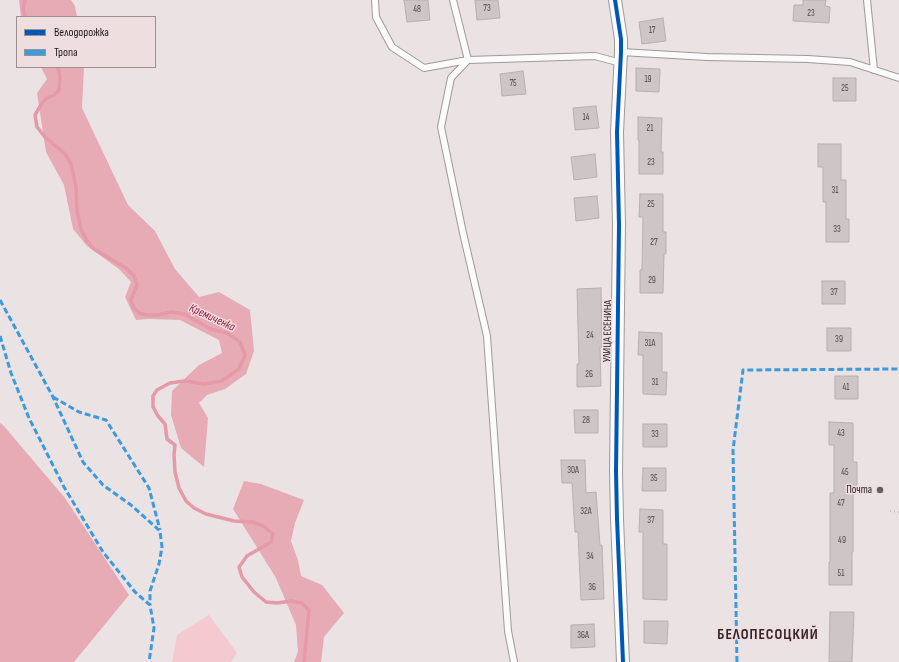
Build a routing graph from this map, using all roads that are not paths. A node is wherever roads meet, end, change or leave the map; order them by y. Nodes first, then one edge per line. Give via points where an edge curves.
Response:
1 (375, 0) edge
2 (453, 0) edge
3 (615, 0) edge
4 (867, 0) edge
5 (621, 58) junction
6 (468, 60) junction
7 (874, 70) junction
8 (899, 78) edge
9 (514, 662) edge
10 (623, 662) edge

1 - 6 lane via 376,16 392,47 424,68
2 - 6 lane
3 - 5 street, УЛИЦА ЕСЕНИНА
4 - 7 lane
5 - 6 lane via 595,56
5 - 7 lane via 808,58 850,62
5 - 10 street, УЛИЦА ЕСЕНИНА via 617,132 619,225 616,471
6 - 9 lane via 451,78 441,127 487,336 508,631
7 - 8 lane

